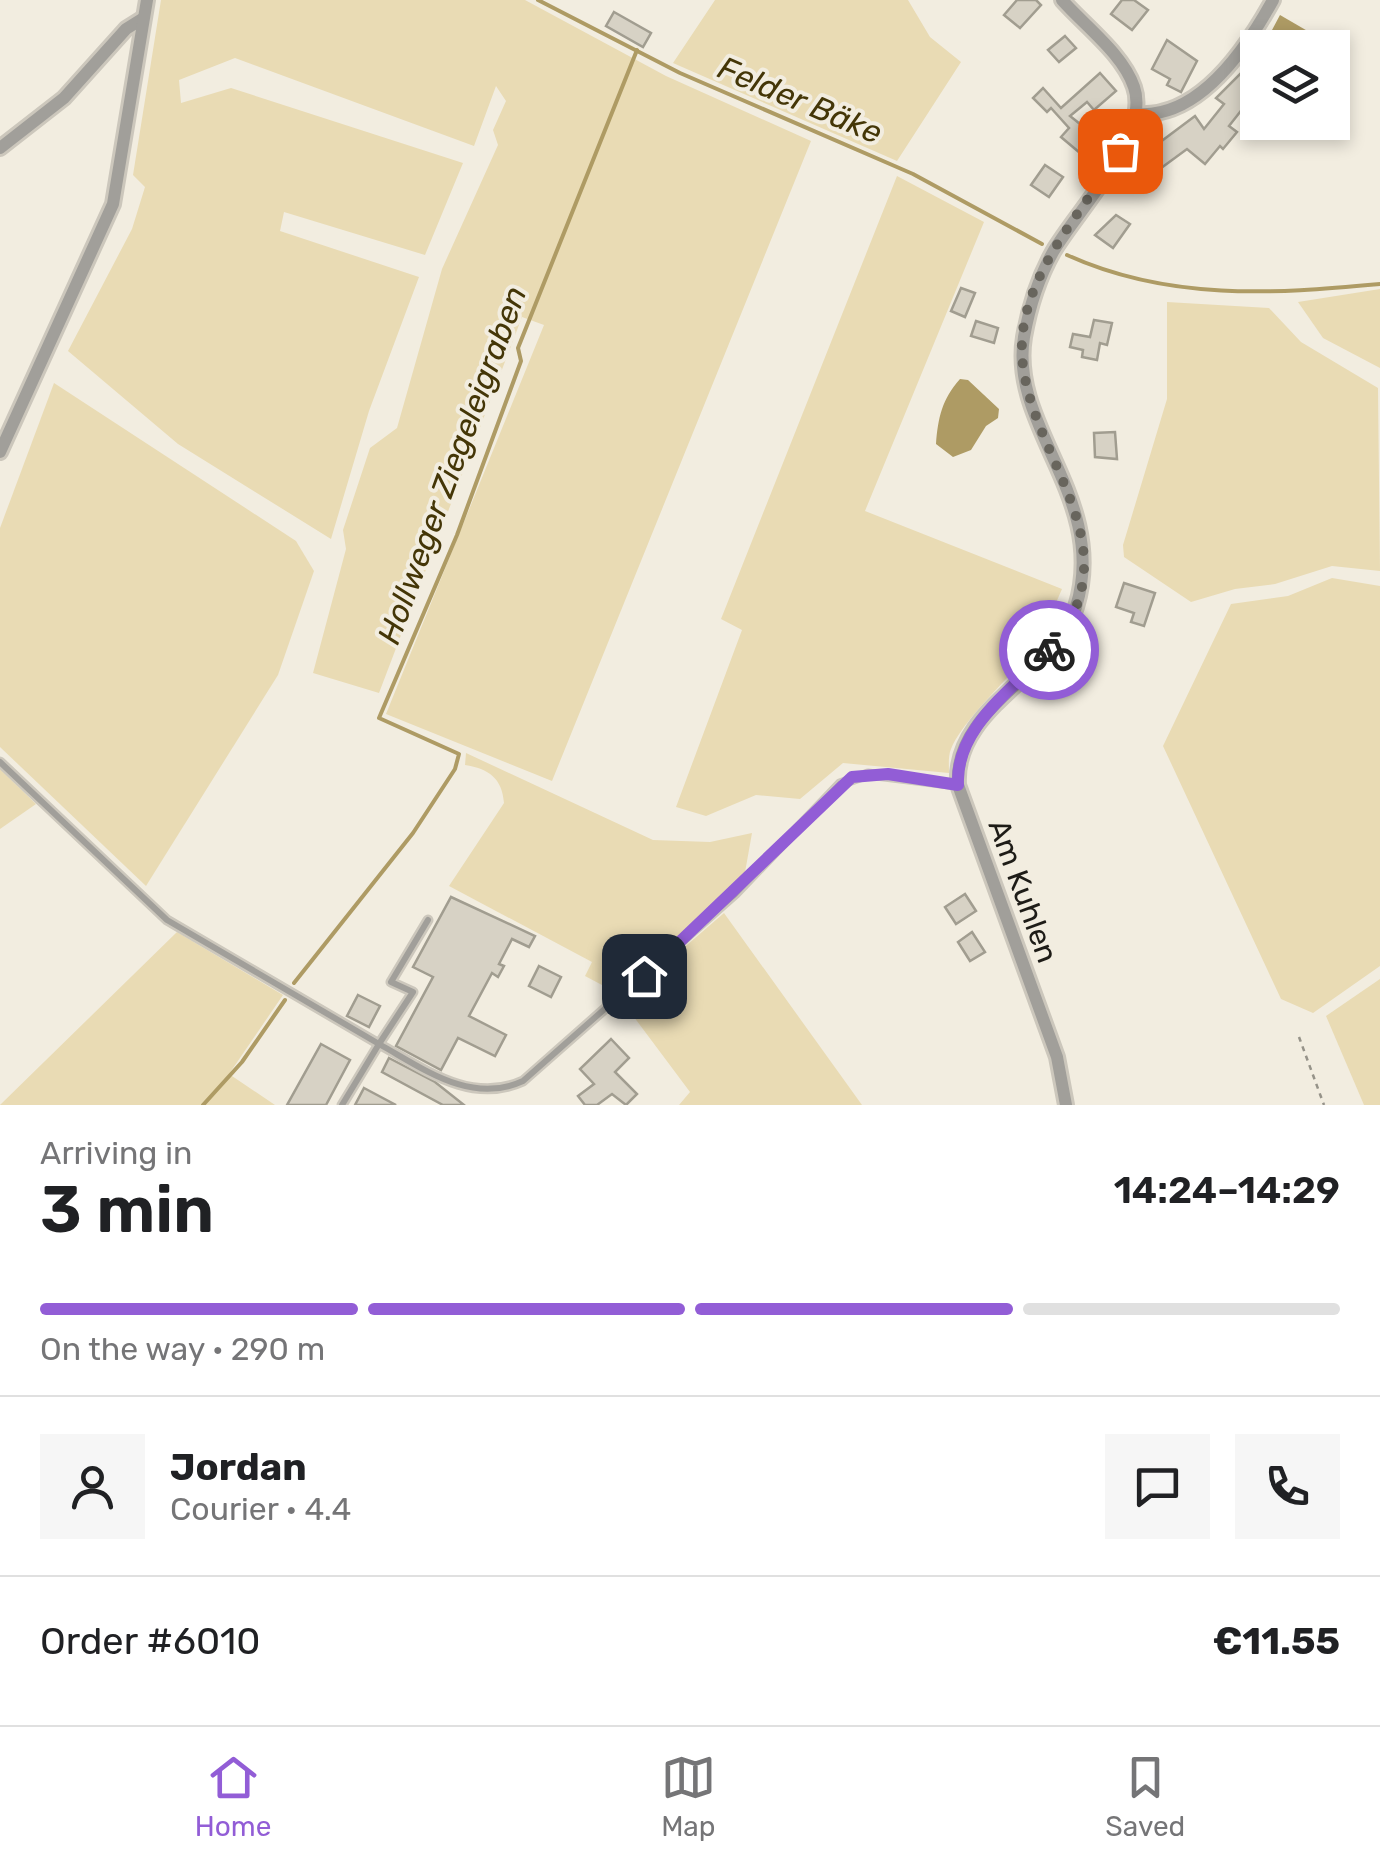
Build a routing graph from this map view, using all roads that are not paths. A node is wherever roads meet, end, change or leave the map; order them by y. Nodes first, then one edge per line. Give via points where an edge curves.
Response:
1 (147, 0) edge
2 (1062, 0) edge
3 (1273, 0) edge
4 (142, 19) junction
5 (1138, 114) junction
6 (0, 148) edge
7 (0, 452) edge
8 (0, 762) edge
9 (958, 785) junction
10 (428, 920) dead end
11 (379, 1044) junction
12 (342, 1105) edge
13 (1066, 1105) edge

1 - 4 street
2 - 5 street via 1122,66 1134,84
3 - 5 street via 1218,77 1186,104 1160,116
4 - 6 street via 64,98
4 - 7 street via 113,204
5 - 9 street via 1051,256 1024,338 1036,413 1080,524 1083,565 1075,611 971,733 957,767
8 - 11 lane via 168,920
9 - 11 lane via 868,774 840,784 734,894 509,1088 454,1086
9 - 13 street, Am Kuhlen via 1056,1057
10 - 11 lane via 391,982 412,992
11 - 12 lane

